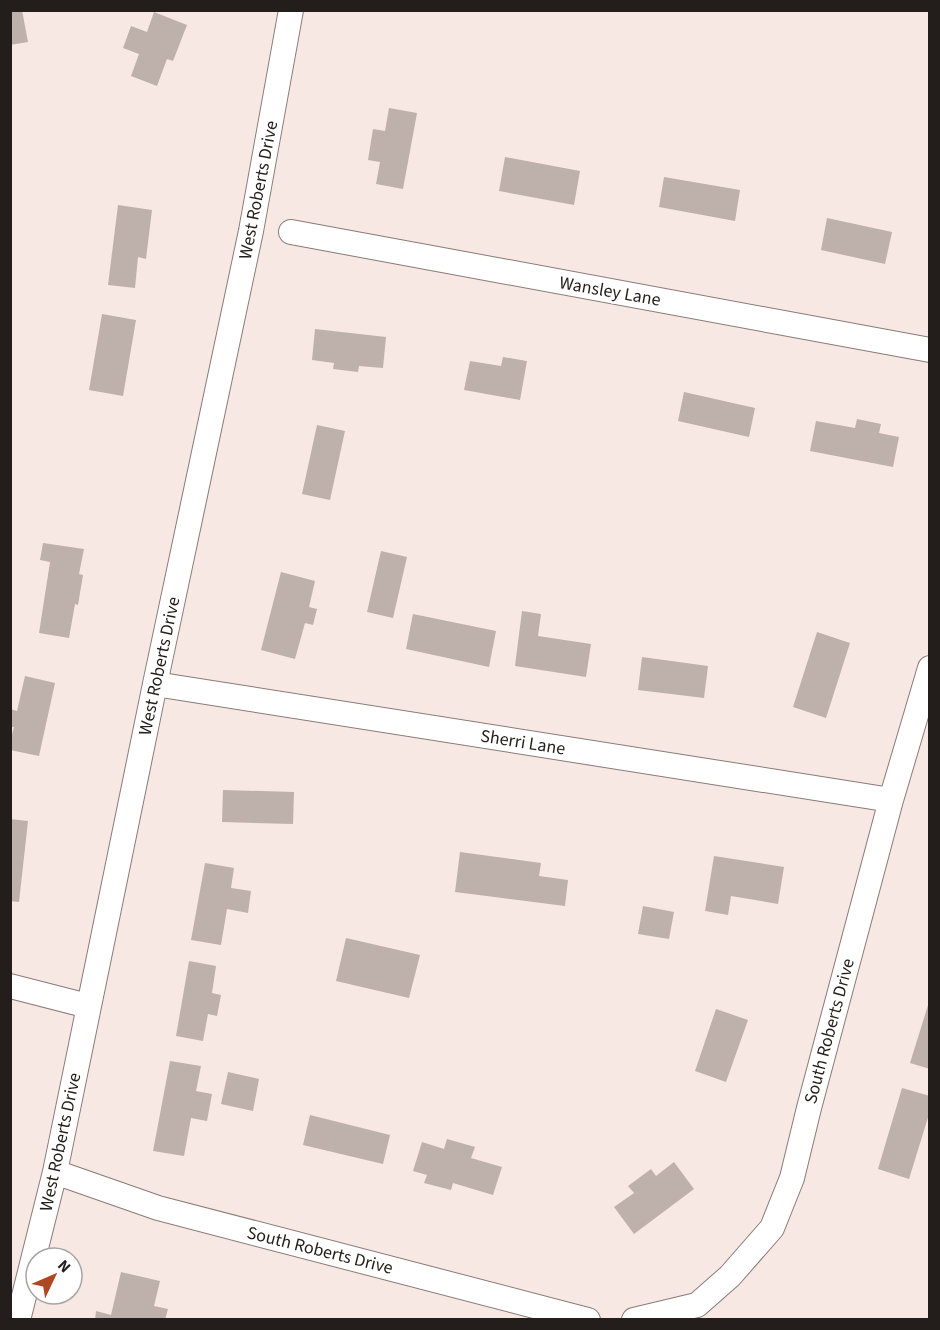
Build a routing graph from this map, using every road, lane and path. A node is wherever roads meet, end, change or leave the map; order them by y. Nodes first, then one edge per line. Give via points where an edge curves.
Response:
1 (291, 10) edge
2 (291, 232) dead end
3 (930, 350) edge
4 (930, 668) edge
5 (155, 684) junction
6 (891, 800) junction
7 (10, 986) edge
8 (88, 1006) junction
9 (55, 1172) junction
10 (18, 1320) edge
11 (588, 1320) edge
12 (634, 1320) edge

1 - 5 street, West Roberts Drive via 251,231
2 - 3 street, Wansley Lane
4 - 6 street, South Roberts Drive
5 - 6 street, Sherri Lane
5 - 8 street, West Roberts Drive
6 - 12 street, South Roberts Drive via 792,1178 772,1228 730,1276 697,1305
7 - 8 street
8 - 9 street, West Roberts Drive
9 - 10 street, West Roberts Drive
9 - 11 street, South Roberts Drive via 158,1208

